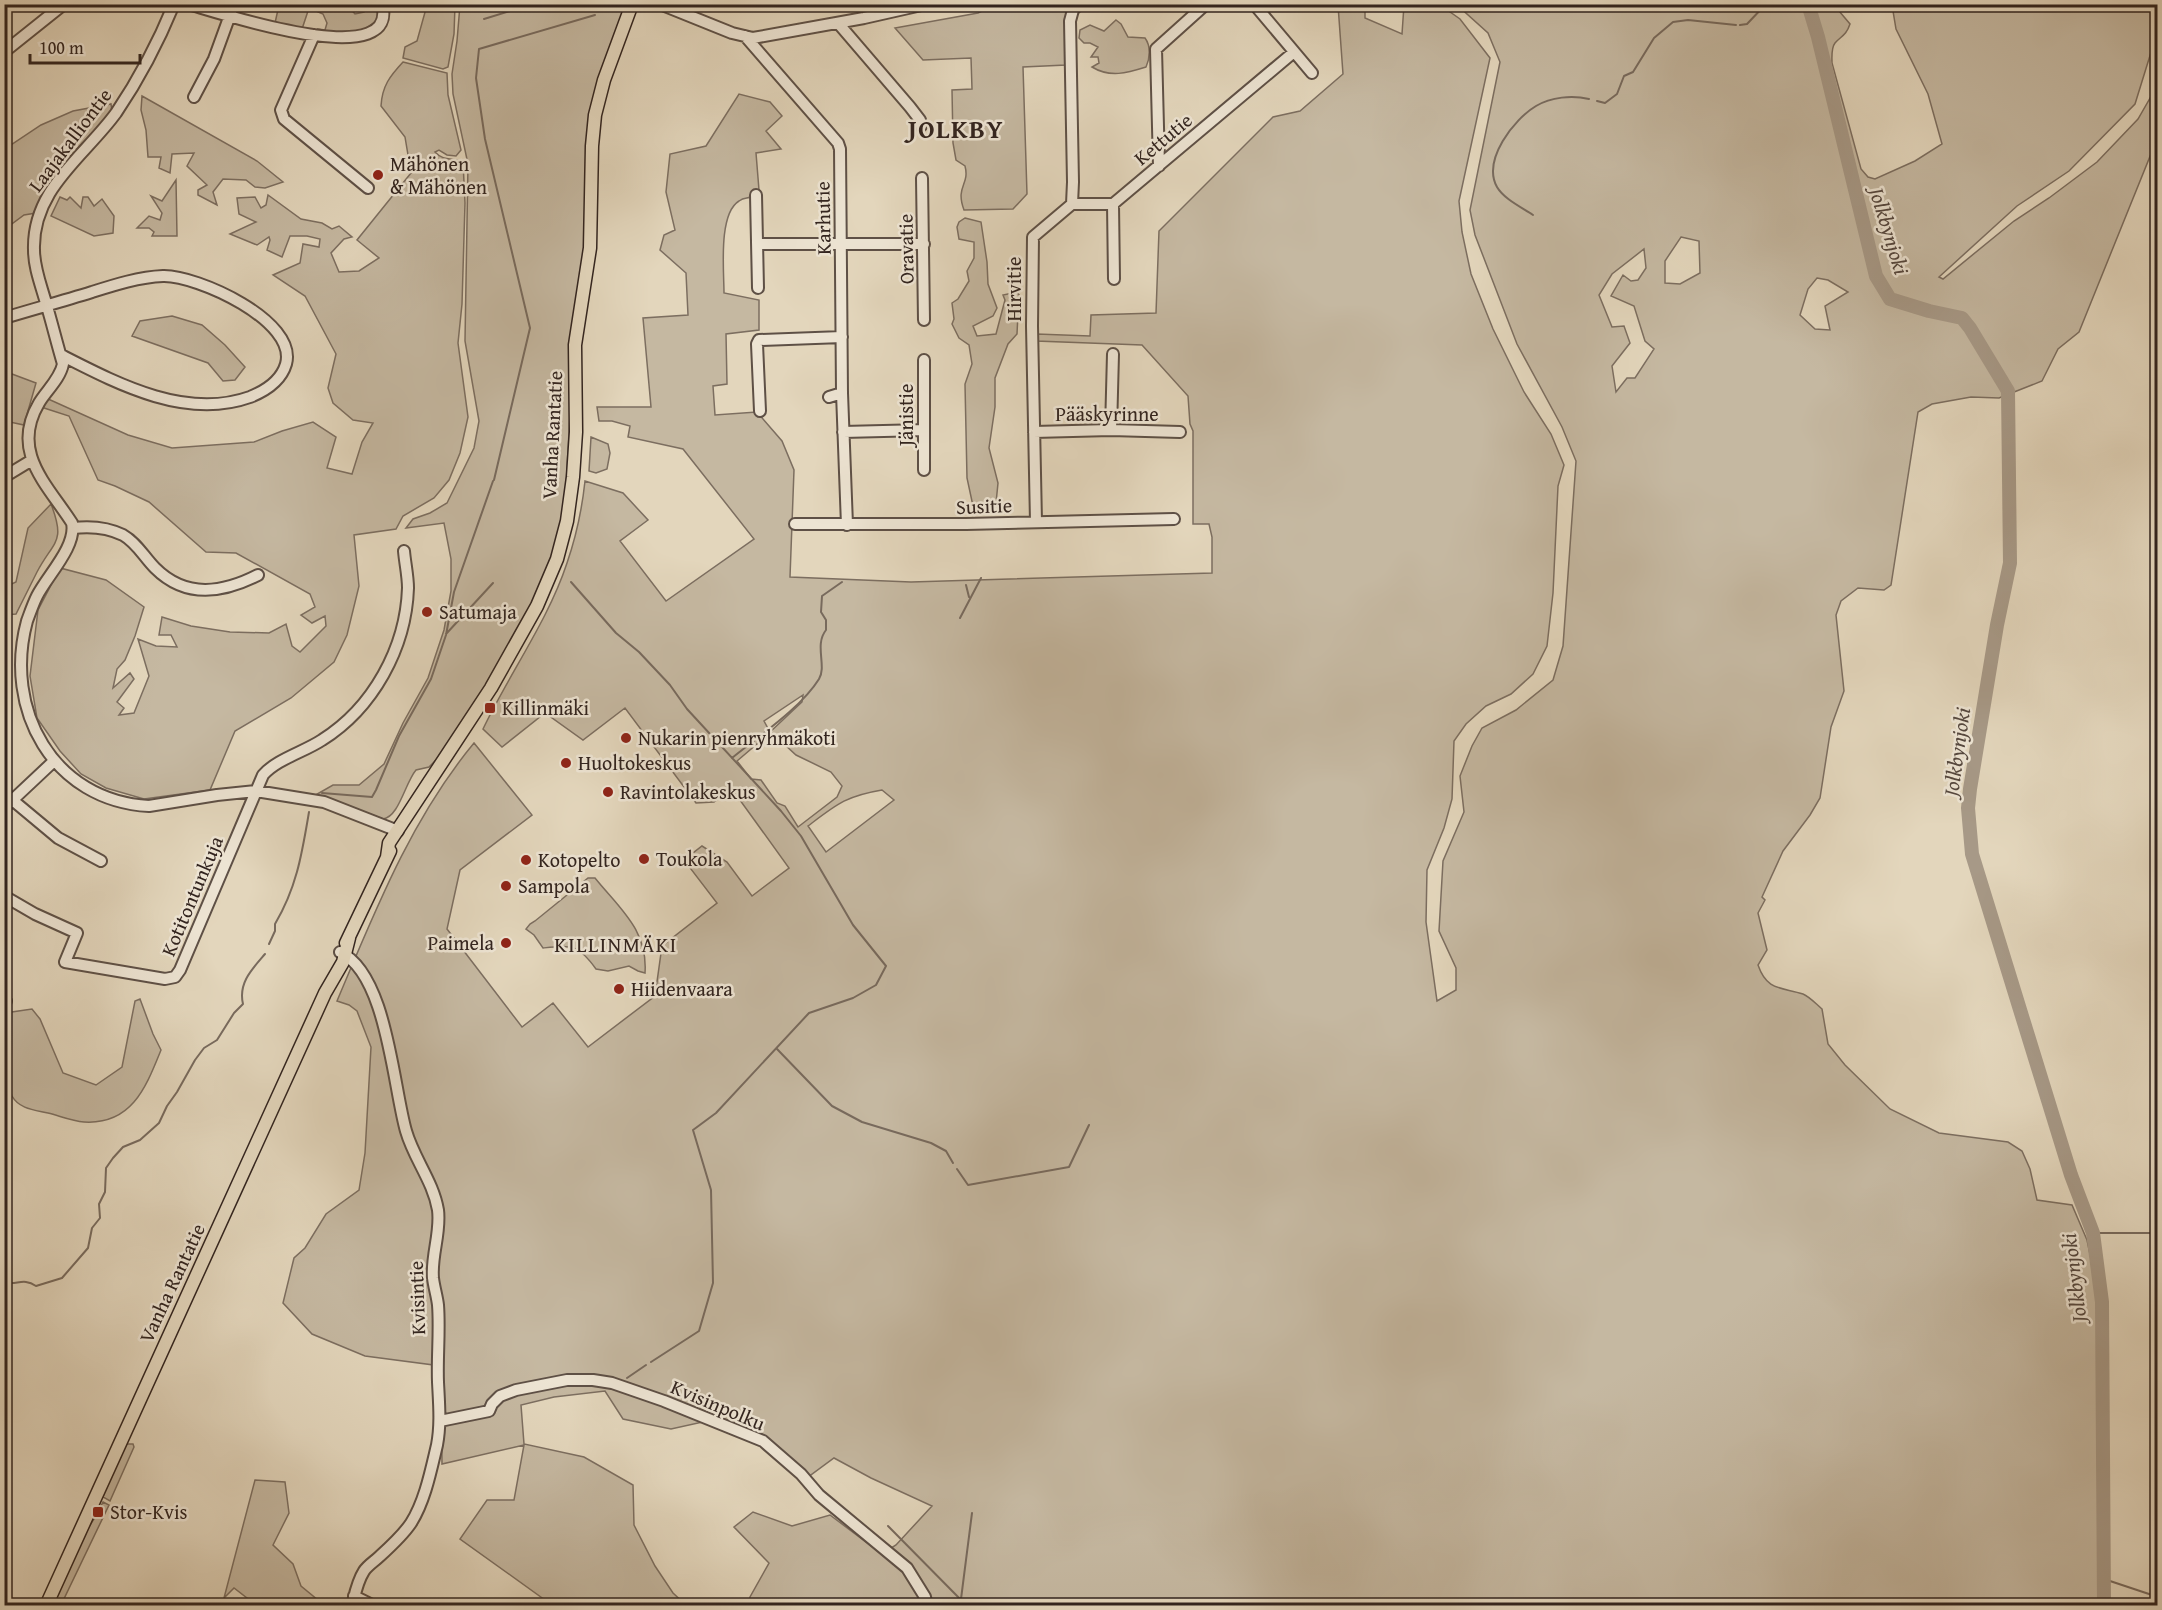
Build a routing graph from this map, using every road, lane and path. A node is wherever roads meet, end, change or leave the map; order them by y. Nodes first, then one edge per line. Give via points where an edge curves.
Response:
1 (64, 4) edge
2 (174, 4) edge
3 (188, 4) edge
4 (382, 4) edge
5 (632, 4) edge
6 (660, 4) edge
7 (926, 4) edge
8 (1079, 4) edge
9 (1206, 4) edge
10 (1254, 4) edge
11 (233, 10) edge
12 (838, 23) junction
13 (314, 35) junction
14 (745, 36) junction
15 (4, 52) edge
16 (1294, 52) junction
17 (1312, 73) dead end
18 (194, 97) dead end
19 (921, 126) dead end
20 (1160, 166) junction
21 (922, 178) dead end
22 (368, 188) dead end
23 (756, 195) dead end
24 (1072, 204) junction
25 (1113, 204) junction
26 (758, 244) junction
27 (924, 244) junction
28 (842, 245) junction
29 (1114, 279) dead end
30 (758, 288) dead end
31 (46, 306) junction
32 (4, 318) edge
33 (924, 320) dead end
34 (842, 337) junction
35 (1113, 354) dead end
36 (61, 355) junction
37 (924, 360) dead end
38 (842, 393) junction
39 (829, 397) dead end
40 (760, 411) dead end
41 (1111, 429) junction
42 (924, 430) junction
43 (843, 432) junction
44 (1034, 432) junction
45 (1180, 432) dead end
46 (32, 460) junction
47 (924, 470) dead end
48 (4, 477) edge
49 (1174, 519) dead end
50 (1036, 522) junction
51 (795, 524) dead end
52 (847, 525) junction
53 (73, 528) junction
54 (404, 551) dead end
55 (258, 575) dead end
56 (54, 762) junction
57 (256, 791) junction
58 (7, 800) edge
59 (398, 831) junction
60 (101, 861) dead end
61 (4, 896) edge
62 (343, 953) junction
63 (440, 1421) junction
64 (353, 1601) edge
65 (46, 1605) edge
66 (374, 1605) edge
67 (927, 1605) edge

1 - 15 street
2 - 31 street, Laajakalliontie via 157,45 115,114 54,183 42,204 33,248
3 - 11 street
4 - 13 street via 383,19 371,32 348,39
5 - 59 main road, Vanha Rantatie via 595,115 590,256 575,345 573,477 560,550 537,606 491,688
6 - 14 street
7 - 12 street
8 - 24 street via 1070,21
9 - 20 street via 1156,50
10 - 16 street
11 - 13 street via 271,27
11 - 18 street
12 - 14 street via 759,38
12 - 19 street via 916,114
13 - 22 street via 281,110 284,118
14 - 28 street, Karhutie via 840,146
16 - 17 street
16 - 20 street, Kettutie
20 - 25 street, Kettutie
21 - 27 street, Oravatie
23 - 26 street
24 - 25 street
24 - 44 street, Hirvitie via 1033,237
25 - 29 street
26 - 28 street
26 - 30 street
27 - 28 street
27 - 33 street, Oravatie
28 - 34 street, Karhutie
31 - 32 street
31 - 36 street, Laajakalliontie
31 - 36 street via 123,283 163,276 189,279 213,287 248,308 277,334 286,351 286,364 273,384 259,393 234,403 210,405 137,390
34 - 38 street, Karhutie
34 - 40 street via 759,340
35 - 41 street
36 - 46 street via 63,368 38,404 28,427
37 - 42 street, Jänistie
38 - 39 street
38 - 43 street, Karhutie
41 - 44 street, Pääskyrinne
41 - 45 street, Pääskyrinne
42 - 43 street
42 - 47 street, Jänistie
43 - 52 street, Karhutie
44 - 50 street, Hirvitie
46 - 48 street
46 - 53 street
49 - 50 street, Susitie
50 - 52 street, Susitie
51 - 52 street, Susitie
53 - 55 street via 99,527 121,534 161,573 186,587 202,590 237,586
53 - 56 street via 66,550 32,607 22,655 28,714
54 - 57 street via 408,587 405,612 393,654 376,686 362,706 323,740 268,770
56 - 57 street via 81,784 112,799 139,806
56 - 58 street
57 - 59 street via 324,802
57 - 61 street, Kotitontunkuja via 174,977 165,979 65,962 76,933
58 - 60 street via 58,838
59 - 62 main road, Vanha Rantatie via 389,843 387,857
62 - 63 street, Kvisintie via 366,979 381,1017 406,1130 435,1197 439,1224 433,1279 438,1303
62 - 65 main road, Vanha Rantatie
63 - 64 street, Kvisintie via 419,1507 399,1538 365,1569
63 - 67 street, Kvisinpolku via 489,1411 500,1396 516,1390 567,1380 612,1383 664,1401 763,1441 819,1495 907,1568
64 - 66 street

